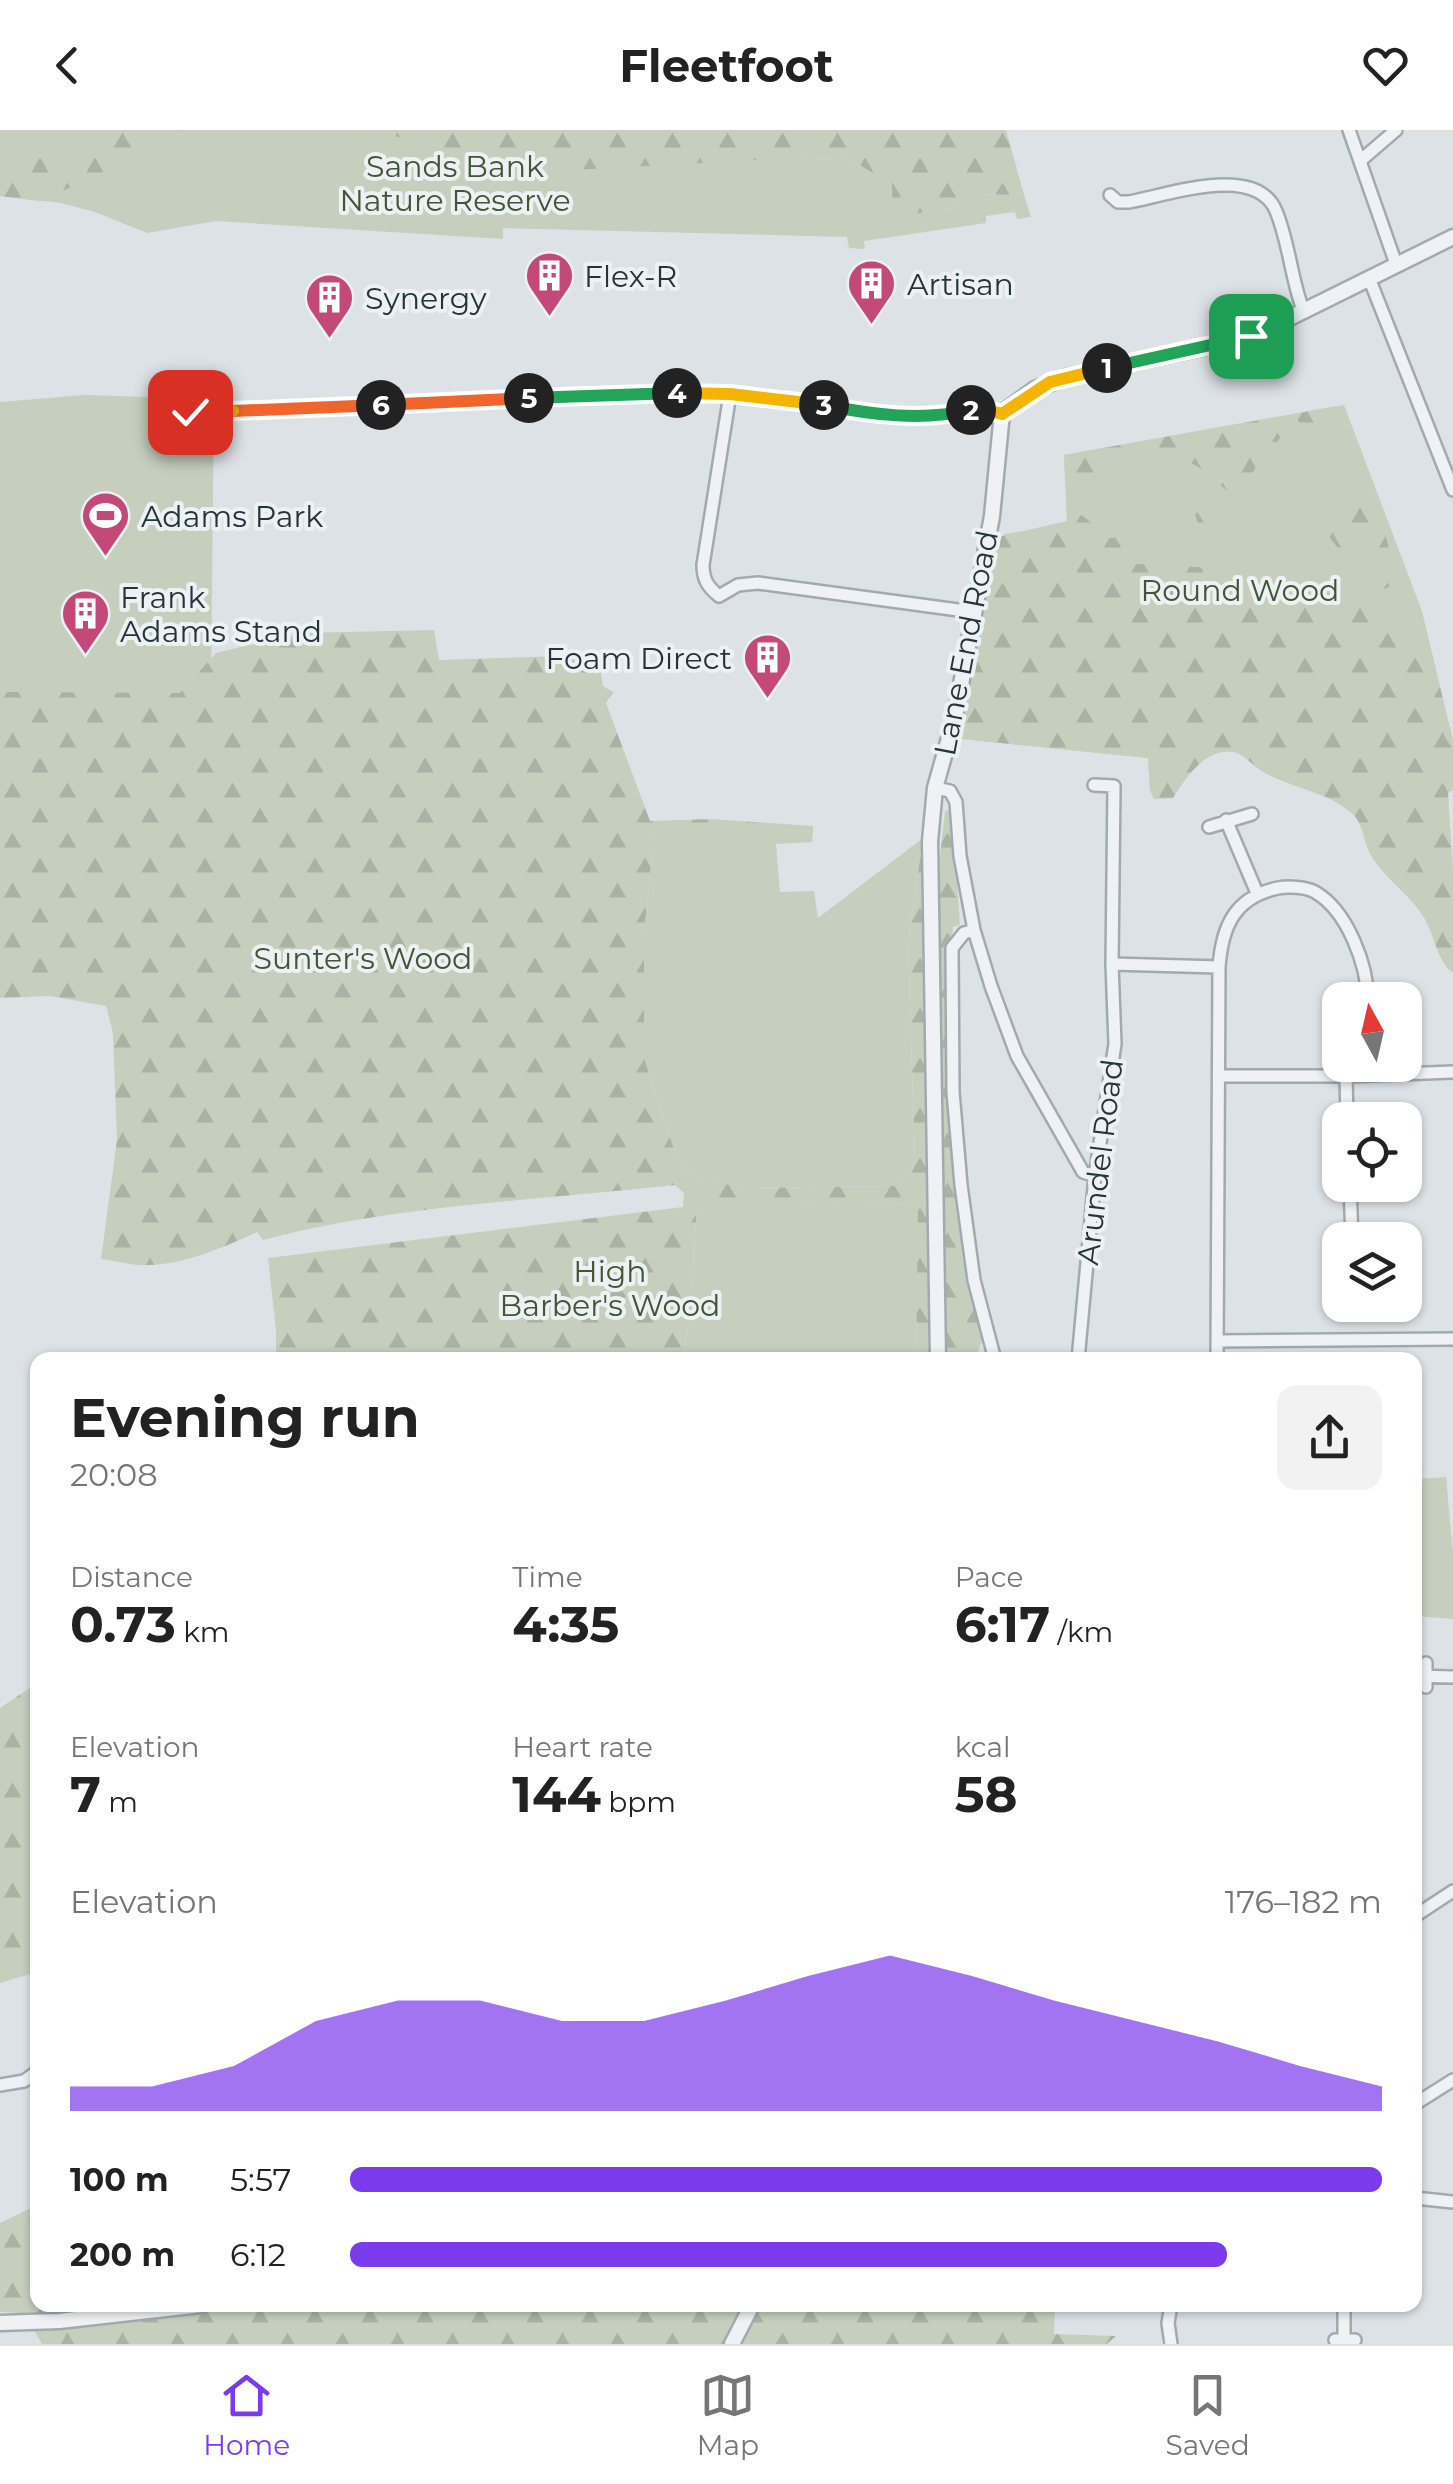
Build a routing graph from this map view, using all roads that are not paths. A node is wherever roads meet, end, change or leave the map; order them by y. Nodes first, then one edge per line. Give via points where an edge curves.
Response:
1 (1349, 130) edge
2 (1396, 130) edge
3 (1360, 160) junction
4 (1110, 195) dead end
5 (1453, 237) edge
6 (1396, 264) junction
7 (1369, 278) junction
8 (1303, 310) junction
9 (730, 394) junction
10 (190, 412) dead end
11 (1002, 414) junction
12 (1453, 490) edge
13 (973, 612) junction
14 (1094, 785) dead end
15 (935, 788) junction
16 (1252, 814) dead end
17 (1226, 820) junction
18 (1209, 827) dead end
19 (1257, 892) junction
20 (974, 930) junction
21 (1112, 964) junction
22 (1219, 966) junction
23 (1365, 982) edge
24 (1422, 1071) edge
25 (1453, 1072) edge
26 (1220, 1076) junction
27 (1322, 1076) edge
28 (1095, 1176) junction
29 (1453, 1339) edge
30 (1217, 1341) junction
31 (938, 1352) edge
32 (989, 1352) edge
33 (1079, 1352) edge
34 (1217, 1352) edge
35 (1423, 1675) edge
36 (1453, 1677) edge
37 (1453, 1892) edge
38 (1422, 1912) edge
39 (30, 2077) edge
40 (1453, 2080) edge
41 (0, 2085) edge
42 (1422, 2100) edge
43 (1422, 2199) edge
44 (1453, 2202) edge
45 (146, 2312) edge
46 (748, 2312) edge
47 (1170, 2312) edge
48 (1344, 2312) edge
49 (0, 2323) edge
50 (1345, 2340) dead end
51 (732, 2344) edge
52 (1171, 2344) edge

1 - 3 street
2 - 3 street
3 - 6 street
4 - 8 street via 1130,202 1229,184 1264,194 1275,208
5 - 6 street
6 - 7 street
7 - 8 street
7 - 12 street
8 - 11 street via 1251,336 1050,382
9 - 10 street
9 - 11 street via 896,415 980,408
9 - 13 street via 703,565 708,587 718,596 758,582
11 - 13 street, Lane End Road
13 - 15 street, Lane End Road
14 - 21 street, Arundel Road via 1114,786
15 - 20 street via 956,802
15 - 31 street, Lane End Road via 930,916
16 - 17 street
17 - 18 street
17 - 19 street
19 - 22 street via 1233,914
19 - 23 street via 1288,886 1315,892 1342,918
20 - 28 street via 1017,1056 1083,1172
20 - 32 street via 952,948 953,1092
21 - 22 street
21 - 28 street, Arundel Road via 1115,1044
22 - 26 street
24 - 25 street
26 - 27 street
26 - 30 street
28 - 33 street, Arundel Road
29 - 30 street
30 - 34 street
35 - 36 street
37 - 38 street
39 - 41 street
40 - 42 street
43 - 44 street
45 - 49 street
46 - 51 street
47 - 52 street
48 - 50 street

